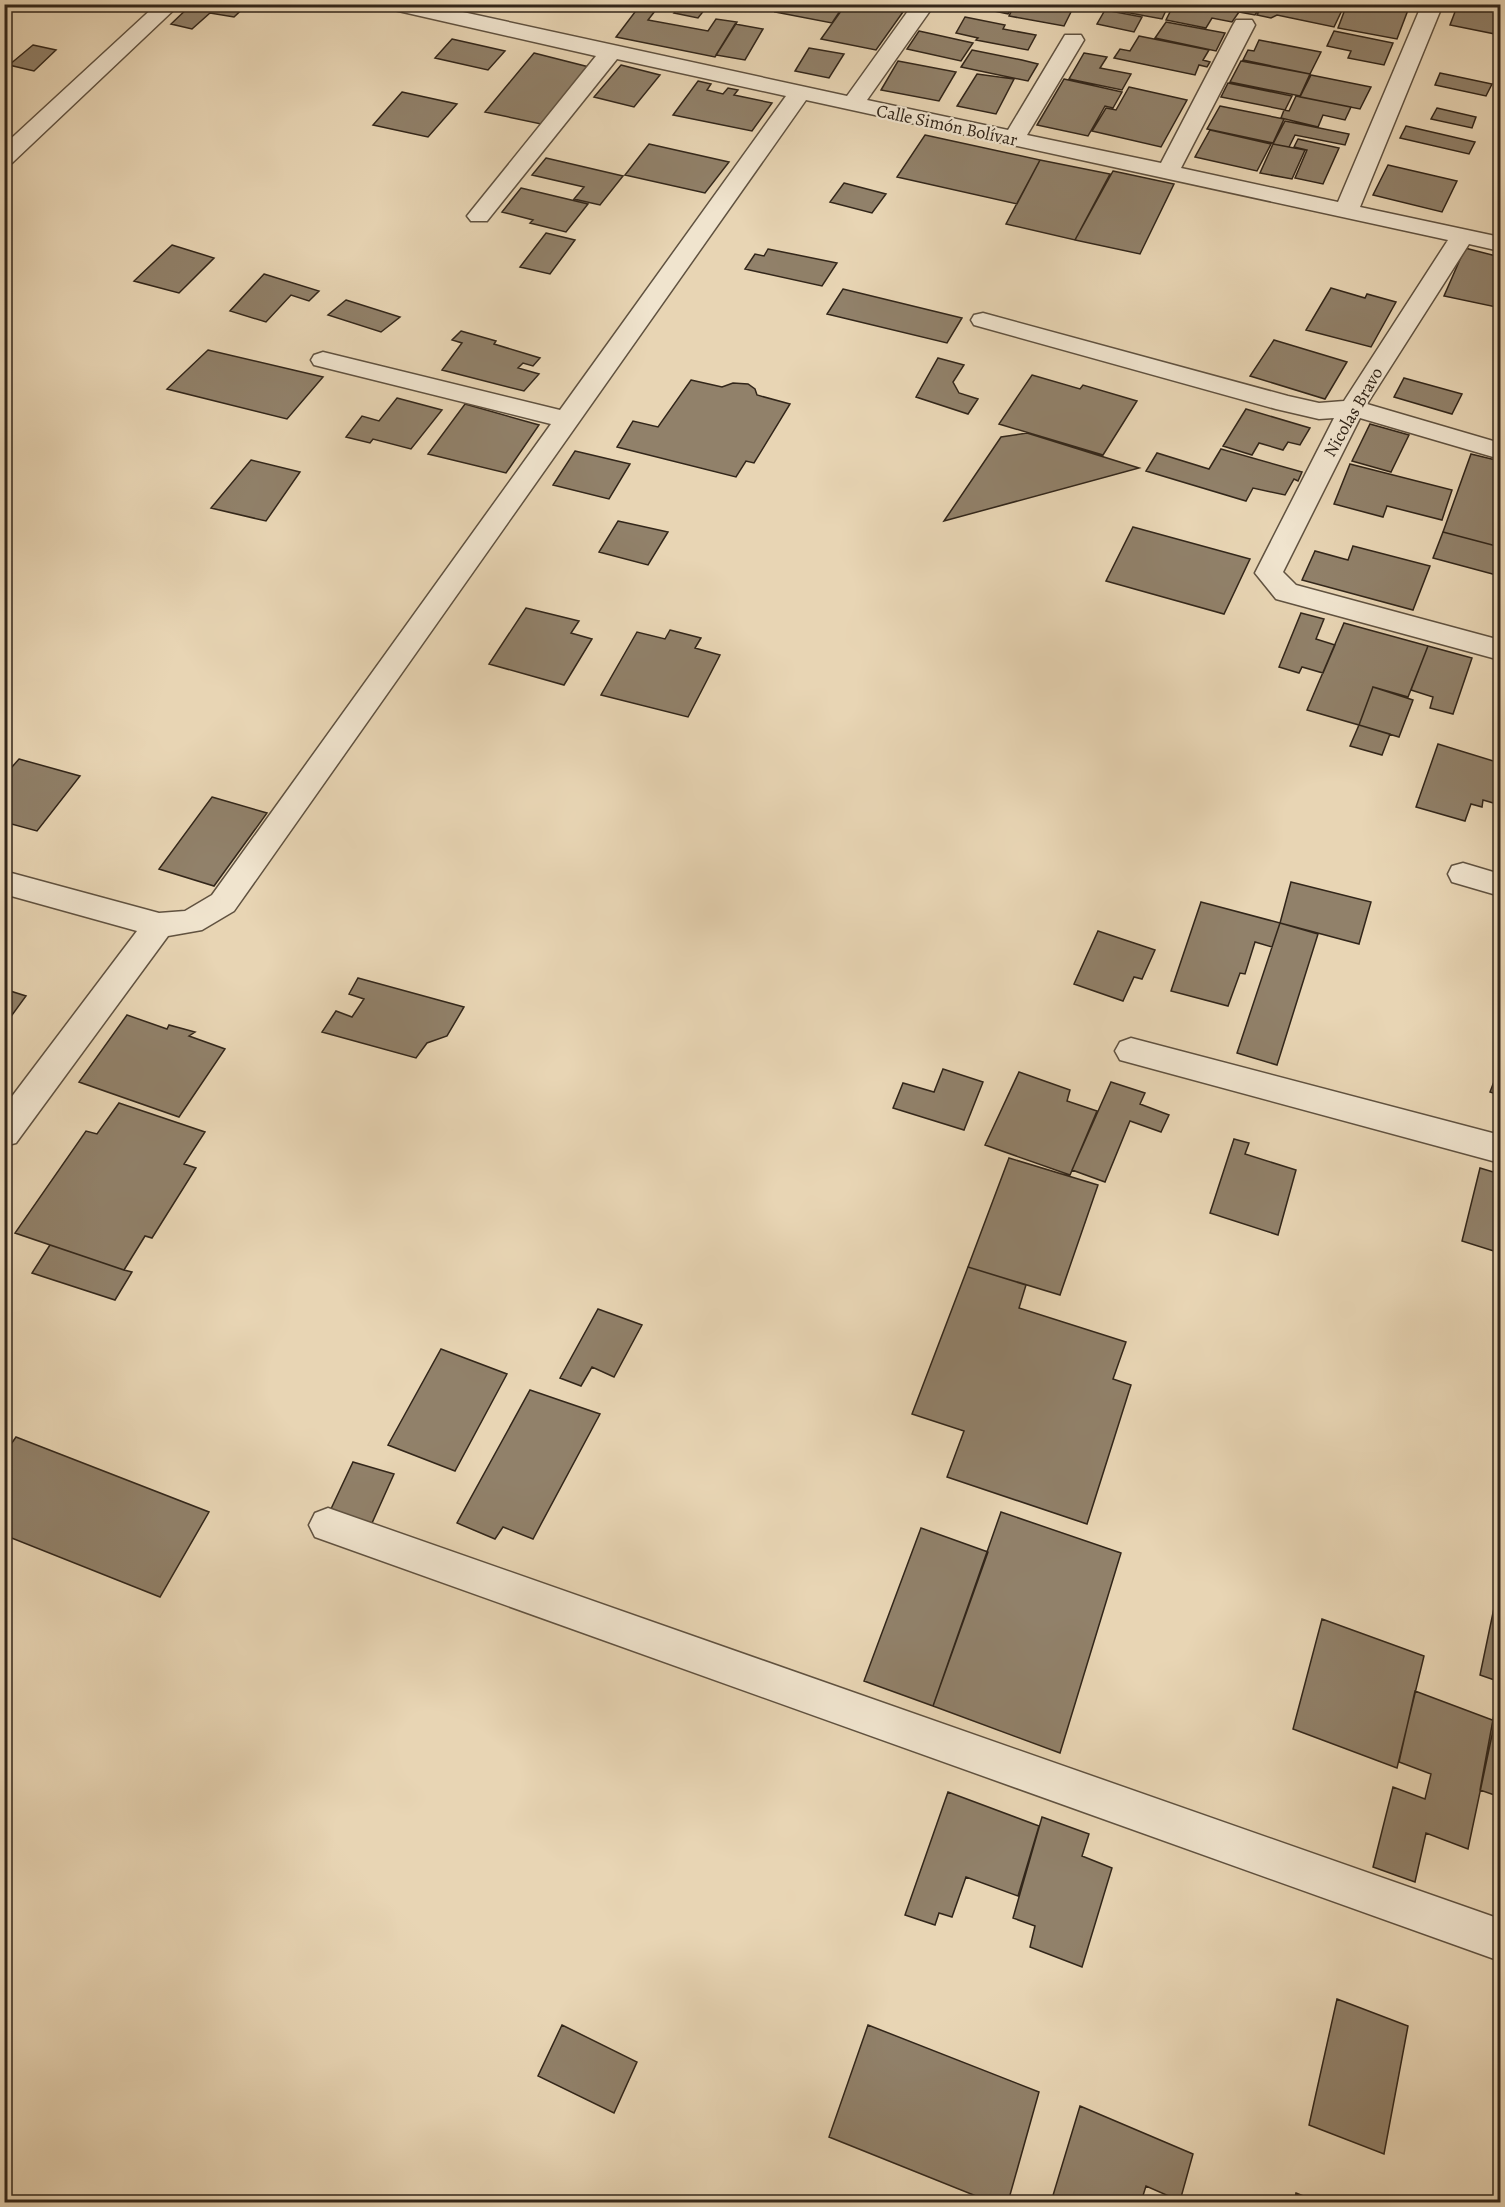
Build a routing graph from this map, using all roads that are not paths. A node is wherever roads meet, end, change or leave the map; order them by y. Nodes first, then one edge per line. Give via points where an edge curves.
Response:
1 (170, 4) edge
2 (394, 4) edge
3 (903, 4) edge
4 (1433, 4) edge
5 (1244, 25) dead end
6 (1073, 40) dead end
7 (610, 53) junction
8 (800, 92) junction
9 (852, 105) junction
10 (1013, 140) junction
11 (4, 158) edge
12 (1168, 171) junction
13 (1346, 211) junction
14 (479, 216) dead end
15 (1462, 236) junction
16 (1500, 244) edge
17 (983, 320) dead end
18 (323, 360) dead end
19 (1352, 408) junction
20 (569, 420) junction
21 (1500, 451) edge
22 (1500, 651) edge
23 (1463, 874) dead end
24 (4, 882) edge
25 (1500, 885) edge
26 (159, 925) junction
27 (1131, 1051) dead end
28 (4, 1133) edge
29 (1500, 1149) edge
30 (328, 1525) dead end
31 (1500, 1940) edge

1 - 11 street
2 - 7 street, Calle Simón Bolívar
3 - 9 street via 921,8
4 - 13 street
5 - 12 street
6 - 10 street
7 - 8 street, Calle Simón Bolívar
7 - 14 street
8 - 9 street, Calle Simón Bolívar
8 - 20 street
9 - 10 street, Calle Simón Bolívar
10 - 12 street, Calle Simón Bolívar
12 - 13 street, Calle Simón Bolívar
13 - 15 street, Calle Simón Bolívar
15 - 16 street, Calle Simón Bolívar
15 - 19 street, Nicolas Bravo
17 - 19 street via 1308,409
18 - 20 street
19 - 21 street
19 - 22 street, Nicolas Bravo via 1269,573 1286,592
20 - 26 street via 223,903 191,922
23 - 25 street
24 - 26 street
26 - 28 street
27 - 29 street
30 - 31 street

